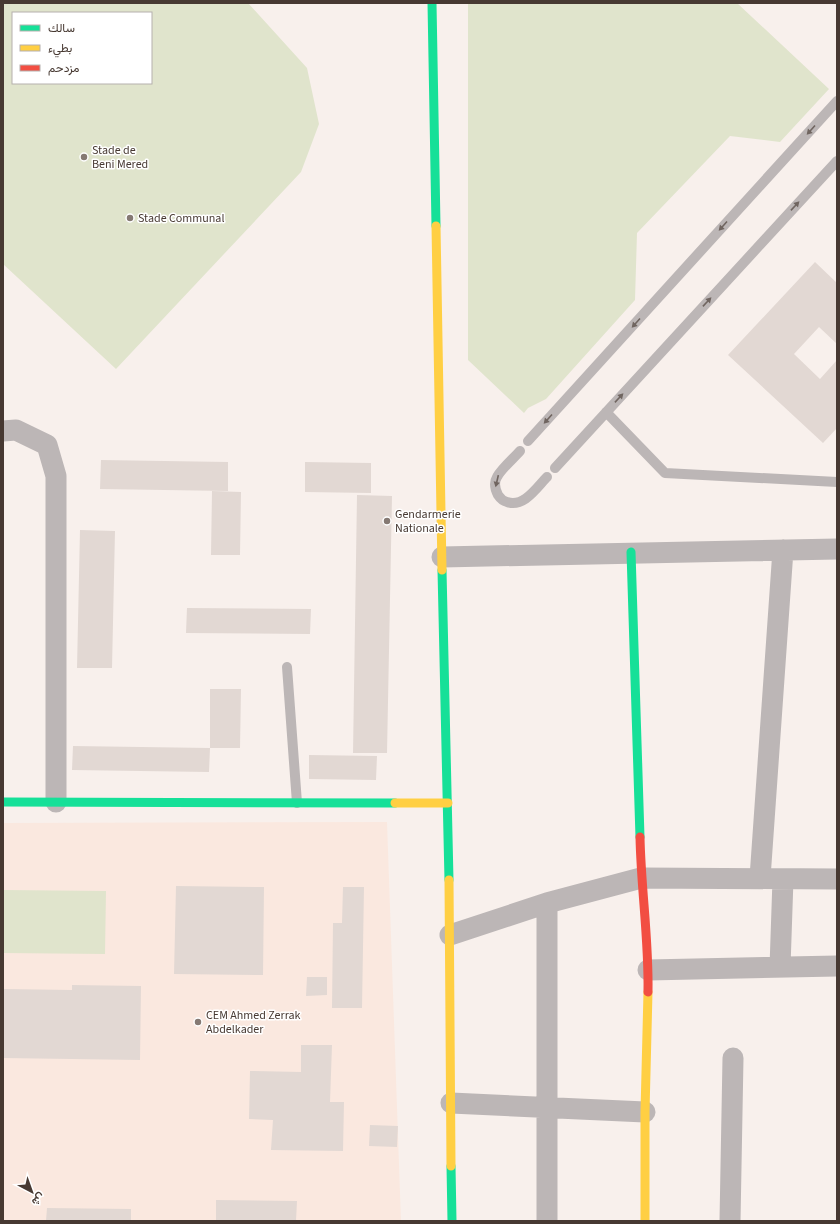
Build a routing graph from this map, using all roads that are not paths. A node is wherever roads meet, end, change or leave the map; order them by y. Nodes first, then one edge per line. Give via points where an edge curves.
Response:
1 (432, 3) edge
2 (837, 101) edge
3 (837, 161) edge
4 (606, 412) junction
5 (3, 431) edge
6 (528, 441) dead end
7 (520, 451) dead end
8 (555, 468) dead end
9 (547, 477) dead end
10 (837, 482) edge
11 (837, 549) edge
12 (783, 550) junction
13 (631, 552) junction
14 (442, 557) junction
15 (287, 667) dead end
16 (3, 802) edge
17 (56, 802) junction
18 (297, 803) junction
19 (448, 803) junction
20 (641, 878) junction
21 (760, 878) junction
22 (783, 879) junction
23 (837, 879) edge
24 (547, 903) junction
25 (450, 935) junction
26 (837, 966) edge
27 (780, 967) junction
28 (648, 970) junction
29 (733, 1058) dead end
30 (451, 1103) junction
31 (547, 1108) junction
32 (645, 1112) junction
33 (452, 1221) edge
34 (547, 1221) edge
35 (645, 1221) edge
36 (730, 1221) edge

1 - 14 street
2 -> 6 lane
4 -> 3 lane
4 - 8 lane
4 - 10 lane via 665,473
5 - 17 street via 16,430 46,445 56,476
7 -> 9 lane via 497,476 496,490 504,501 518,503 524,500
11 - 12 street
12 - 13 street
12 - 21 street
13 - 14 street
13 - 20 street
14 - 19 street
15 - 18 lane
16 - 17 street
17 - 18 street
18 - 19 street
19 - 25 street
20 - 21 street
20 - 24 street
20 - 28 street
21 - 22 street
22 - 23 street
22 - 27 street
24 - 25 street
24 - 31 street
25 - 30 street
26 - 27 street
27 - 28 street
28 - 32 street
29 - 36 street
30 - 31 street
30 - 33 street
31 - 32 street
31 - 34 street
32 - 35 street

